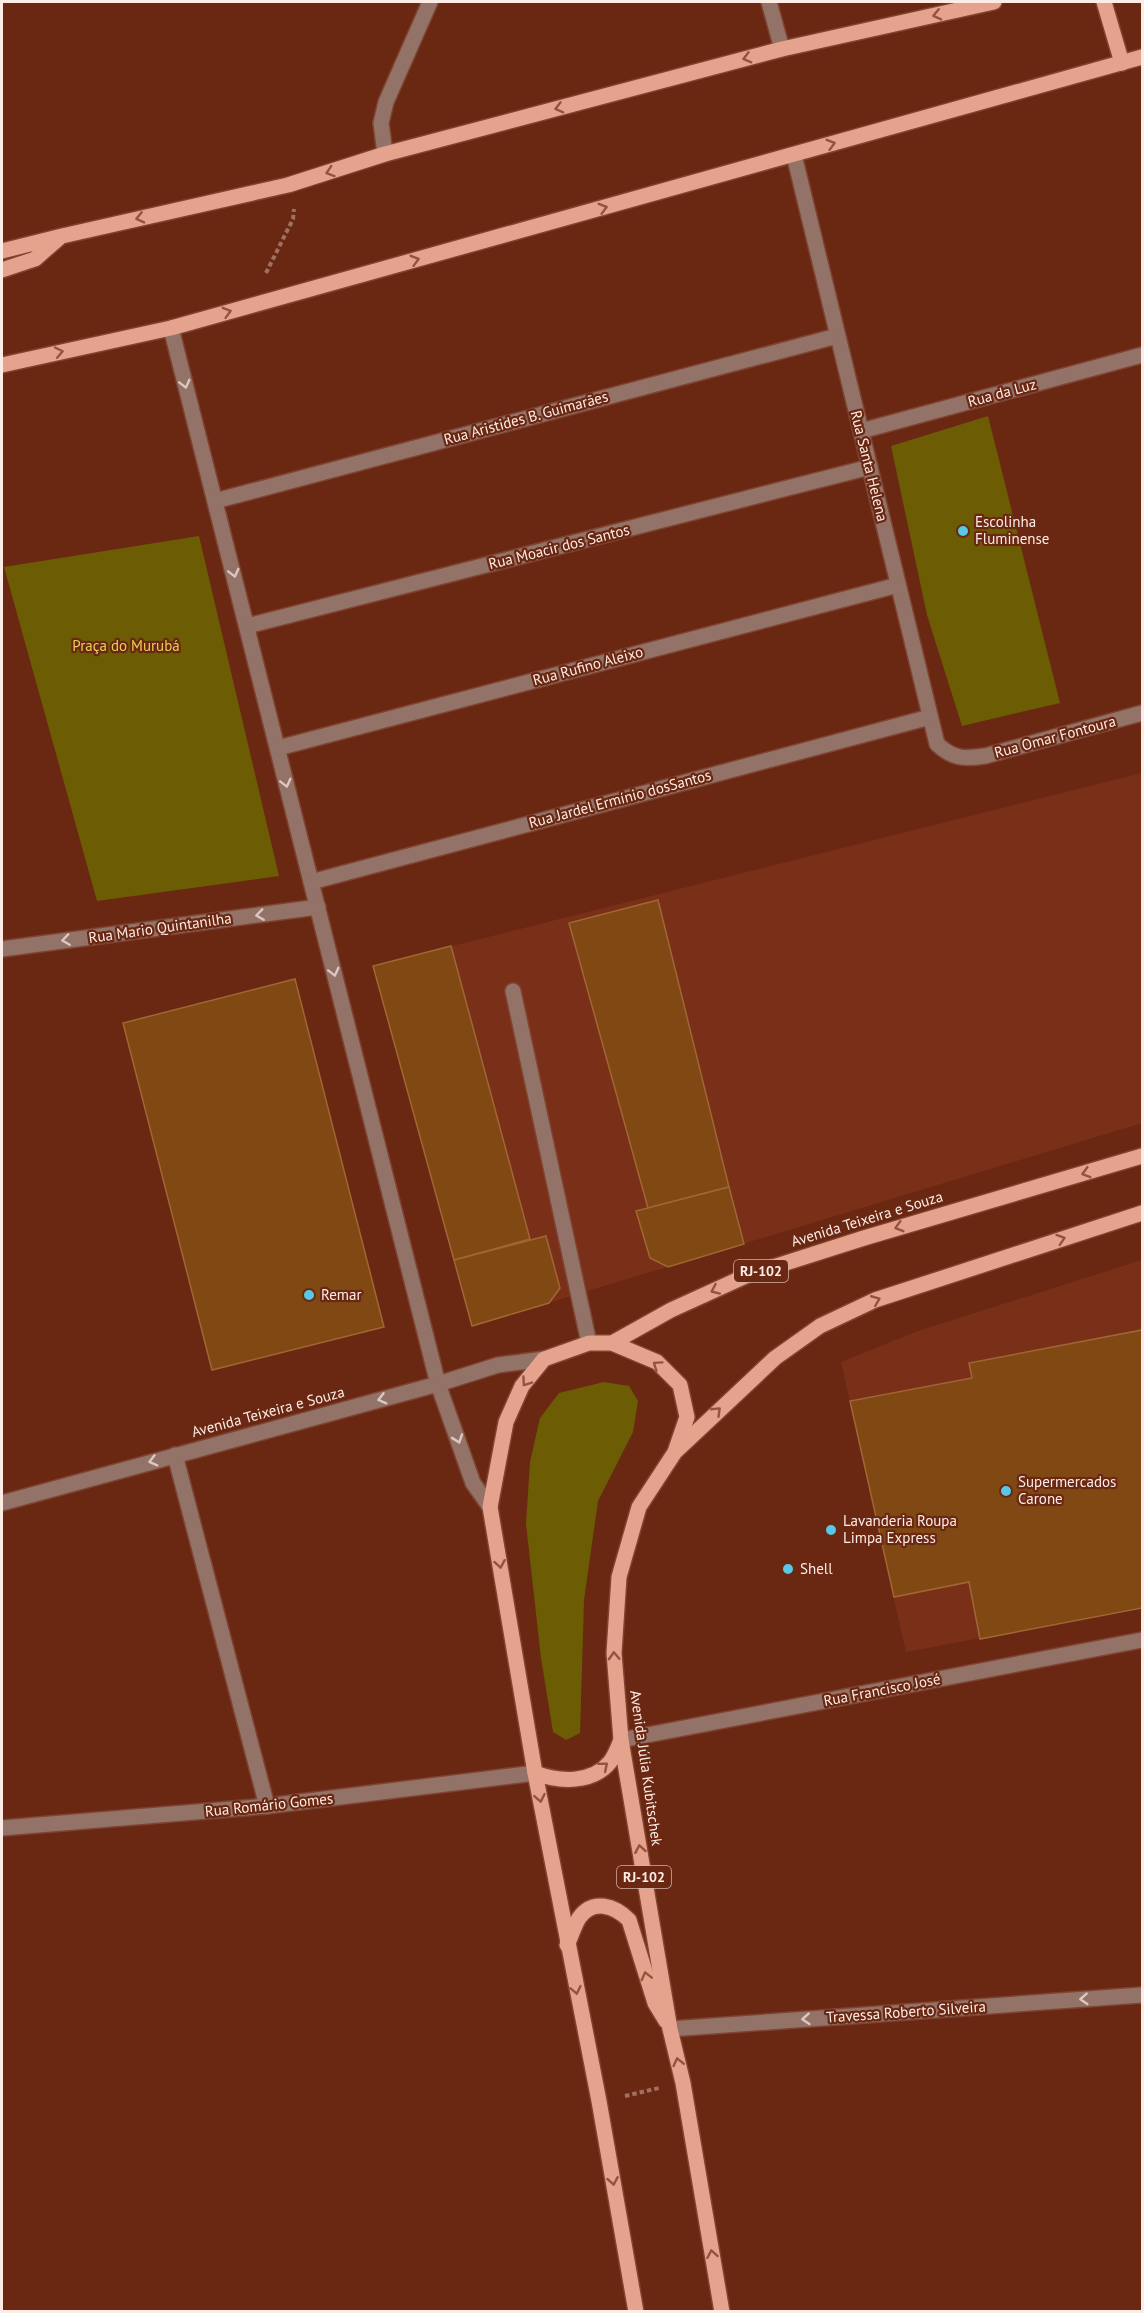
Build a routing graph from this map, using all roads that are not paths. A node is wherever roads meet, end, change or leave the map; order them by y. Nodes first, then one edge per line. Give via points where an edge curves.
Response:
1 (430, 2) edge
2 (769, 2) edge
3 (994, 2) edge
4 (1104, 2) edge
5 (782, 49) junction
6 (1143, 57) edge
7 (1122, 63) junction
8 (386, 154) junction
9 (794, 155) junction
10 (62, 236) junction
11 (2, 251) edge
12 (2, 270) edge
13 (171, 328) junction
14 (837, 336) junction
15 (1143, 355) edge
16 (2, 365) edge
17 (861, 431) junction
18 (870, 467) junction
19 (215, 501) junction
20 (898, 585) junction
21 (247, 626) junction
22 (1143, 713) edge
23 (930, 717) junction
24 (278, 748) junction
25 (967, 758) joint
26 (311, 882) junction
27 (318, 907) junction
28 (2, 949) edge
29 (513, 991) dead end
30 (1143, 1156) edge
31 (1143, 1213) edge
32 (589, 1343) junction
33 (612, 1344) junction
34 (544, 1359) junction
35 (438, 1384) junction
36 (675, 1452) junction
37 (175, 1455) junction
38 (2, 1503) edge
39 (490, 1507) junction
40 (1143, 1640) edge
41 (621, 1740) junction
42 (535, 1773) junction
43 (267, 1806) junction
44 (2, 1828) edge
45 (567, 1945) junction
46 (1143, 1995) edge
47 (670, 2029) junction
48 (636, 2312) edge
49 (722, 2312) edge

1 - 8 street via 386,102 381,123
2 - 5 street
3 -> 5 main road
4 - 7 main road
5 -> 8 main road
6 - 7 main road
9 -> 7 main road
8 -> 10 main road via 288,185
13 -> 9 main road
9 - 14 street, Rua Santa Helena
10 - 11 main road
10 - 12 main road via 35,259
16 -> 13 main road
13 -> 19 street
14 - 17 street, Rua Santa Helena
14 - 19 street, Rua Aristides B. Guimarães
15 - 17 street, Rua da Luz
17 - 18 street, Rua Santa Helena
18 - 20 street, Rua Santa Helena
18 - 21 street, Rua Moacir dos Santos
19 -> 21 street
20 - 23 street, Rua Santa Helena
20 - 24 street, Rua Rufino Aleixo
21 - 24 street
22 - 25 street, Rua Omar Fontoura
23 - 25 street, Rua Santa Helena via 937,744 947,754
23 - 26 street, Rua Jardel Ermínio dosSantos
24 -> 26 street
26 - 27 street
27 -> 28 street, Rua Mario Quintanilha
27 -> 35 street
29 - 32 street
30 -> 33 main road, Avenida Teixeira e Souza / RJ-102 via 748,1275 672,1310
36 -> 31 main road, RJ-102 via 775,1358 820,1326 875,1300
32 - 33 main road, Avenida Teixeira e Souza
32 - 34 main road, Avenida Teixeira e Souza
36 -> 33 main road via 687,1417 680,1385 657,1362
34 - 35 street, Avenida Teixeira e Souza via 498,1365
34 -> 39 main road via 522,1386 506,1422
35 -> 37 street, Avenida Teixeira e Souza
35 -> 39 street via 473,1483
41 -> 36 main road, Avenida Júlia Kubitschek / RJ-102 via 614,1653 619,1577 639,1507
37 -> 38 street, Avenida Teixeira e Souza
37 - 43 street
39 -> 42 main road
40 - 41 street, Rua Francisco José
42 -> 41 main road via 579,1779 598,1772 611,1761
47 -> 41 main road, Avenida Júlia Kubitschek / RJ-102
42 - 43 street, Rua Romário Gomes
42 -> 45 main road
43 - 44 street, Rua Romário Gomes
47 -> 45 main road via 654,2003 629,1920 621,1912 599,1905 588,1909 579,1918
45 -> 48 main road
46 -> 47 street, Travessa Roberto Silveira
49 -> 47 main road, Avenida Júlia Kubitschek / RJ-102 via 683,2083

